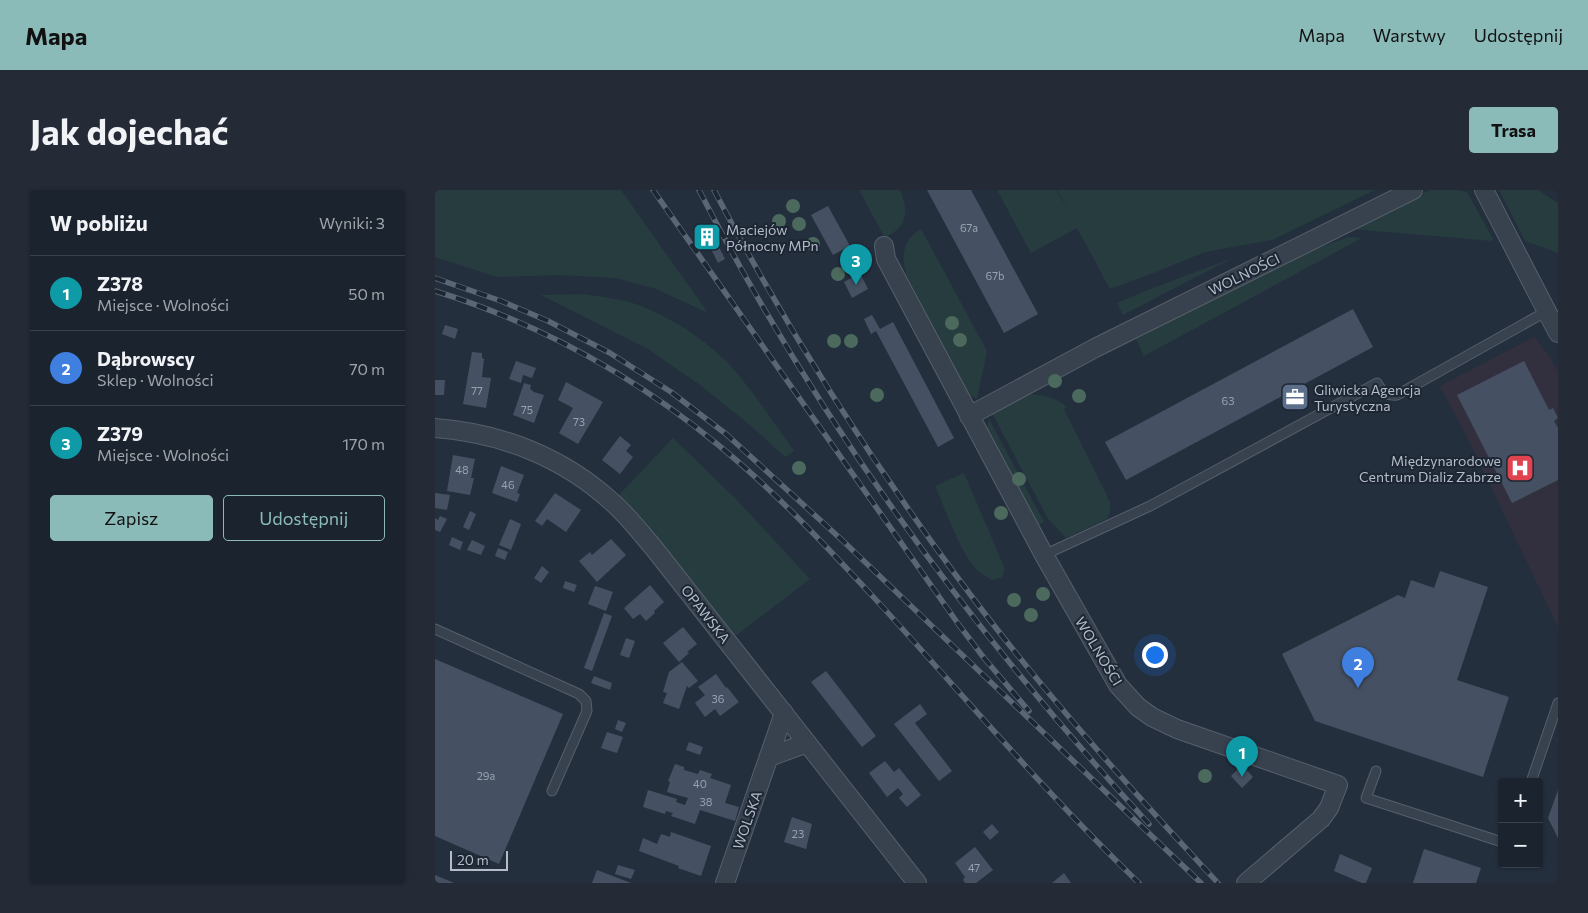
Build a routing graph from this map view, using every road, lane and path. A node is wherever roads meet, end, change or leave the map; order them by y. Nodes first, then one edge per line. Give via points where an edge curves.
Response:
1 (1413, 190) edge
2 (1484, 190) edge
3 (884, 246) dead end
4 (1547, 312) junction
5 (1558, 333) edge
6 (969, 416) junction
7 (435, 428) edge
8 (1044, 555) junction
9 (435, 629) edge
10 (1558, 703) edge
11 (784, 713) junction
12 (807, 743) junction
13 (769, 756) junction
14 (1376, 770) dead end
15 (1532, 778) edge
16 (553, 791) dead end
17 (1498, 841) edge
18 (725, 883) edge
19 (917, 883) edge
20 (1246, 883) edge

1 - 6 street, WOLNOŚCI via 1095,348
2 - 4 street
3 - 6 street, WOLNOŚCI via 886,259
4 - 5 street
4 - 8 lane via 1397,395 1389,396 1377,383 1150,506
6 - 8 street, WOLNOŚCI
7 - 11 street, OPAWSKA via 485,435 524,447 554,461 612,502 640,532
8 - 20 street, WOLNOŚCI via 1118,685 1138,707 1177,729 1338,785 1321,819
9 - 16 lane via 579,694 586,701 587,712
10 - 15 lane
11 - 12 street, OPAWSKA
11 - 13 street, WOLSKA
12 - 13 street
12 - 19 street, OPAWSKA
13 - 18 street, WOLSKA
14 - 17 lane via 1366,798

